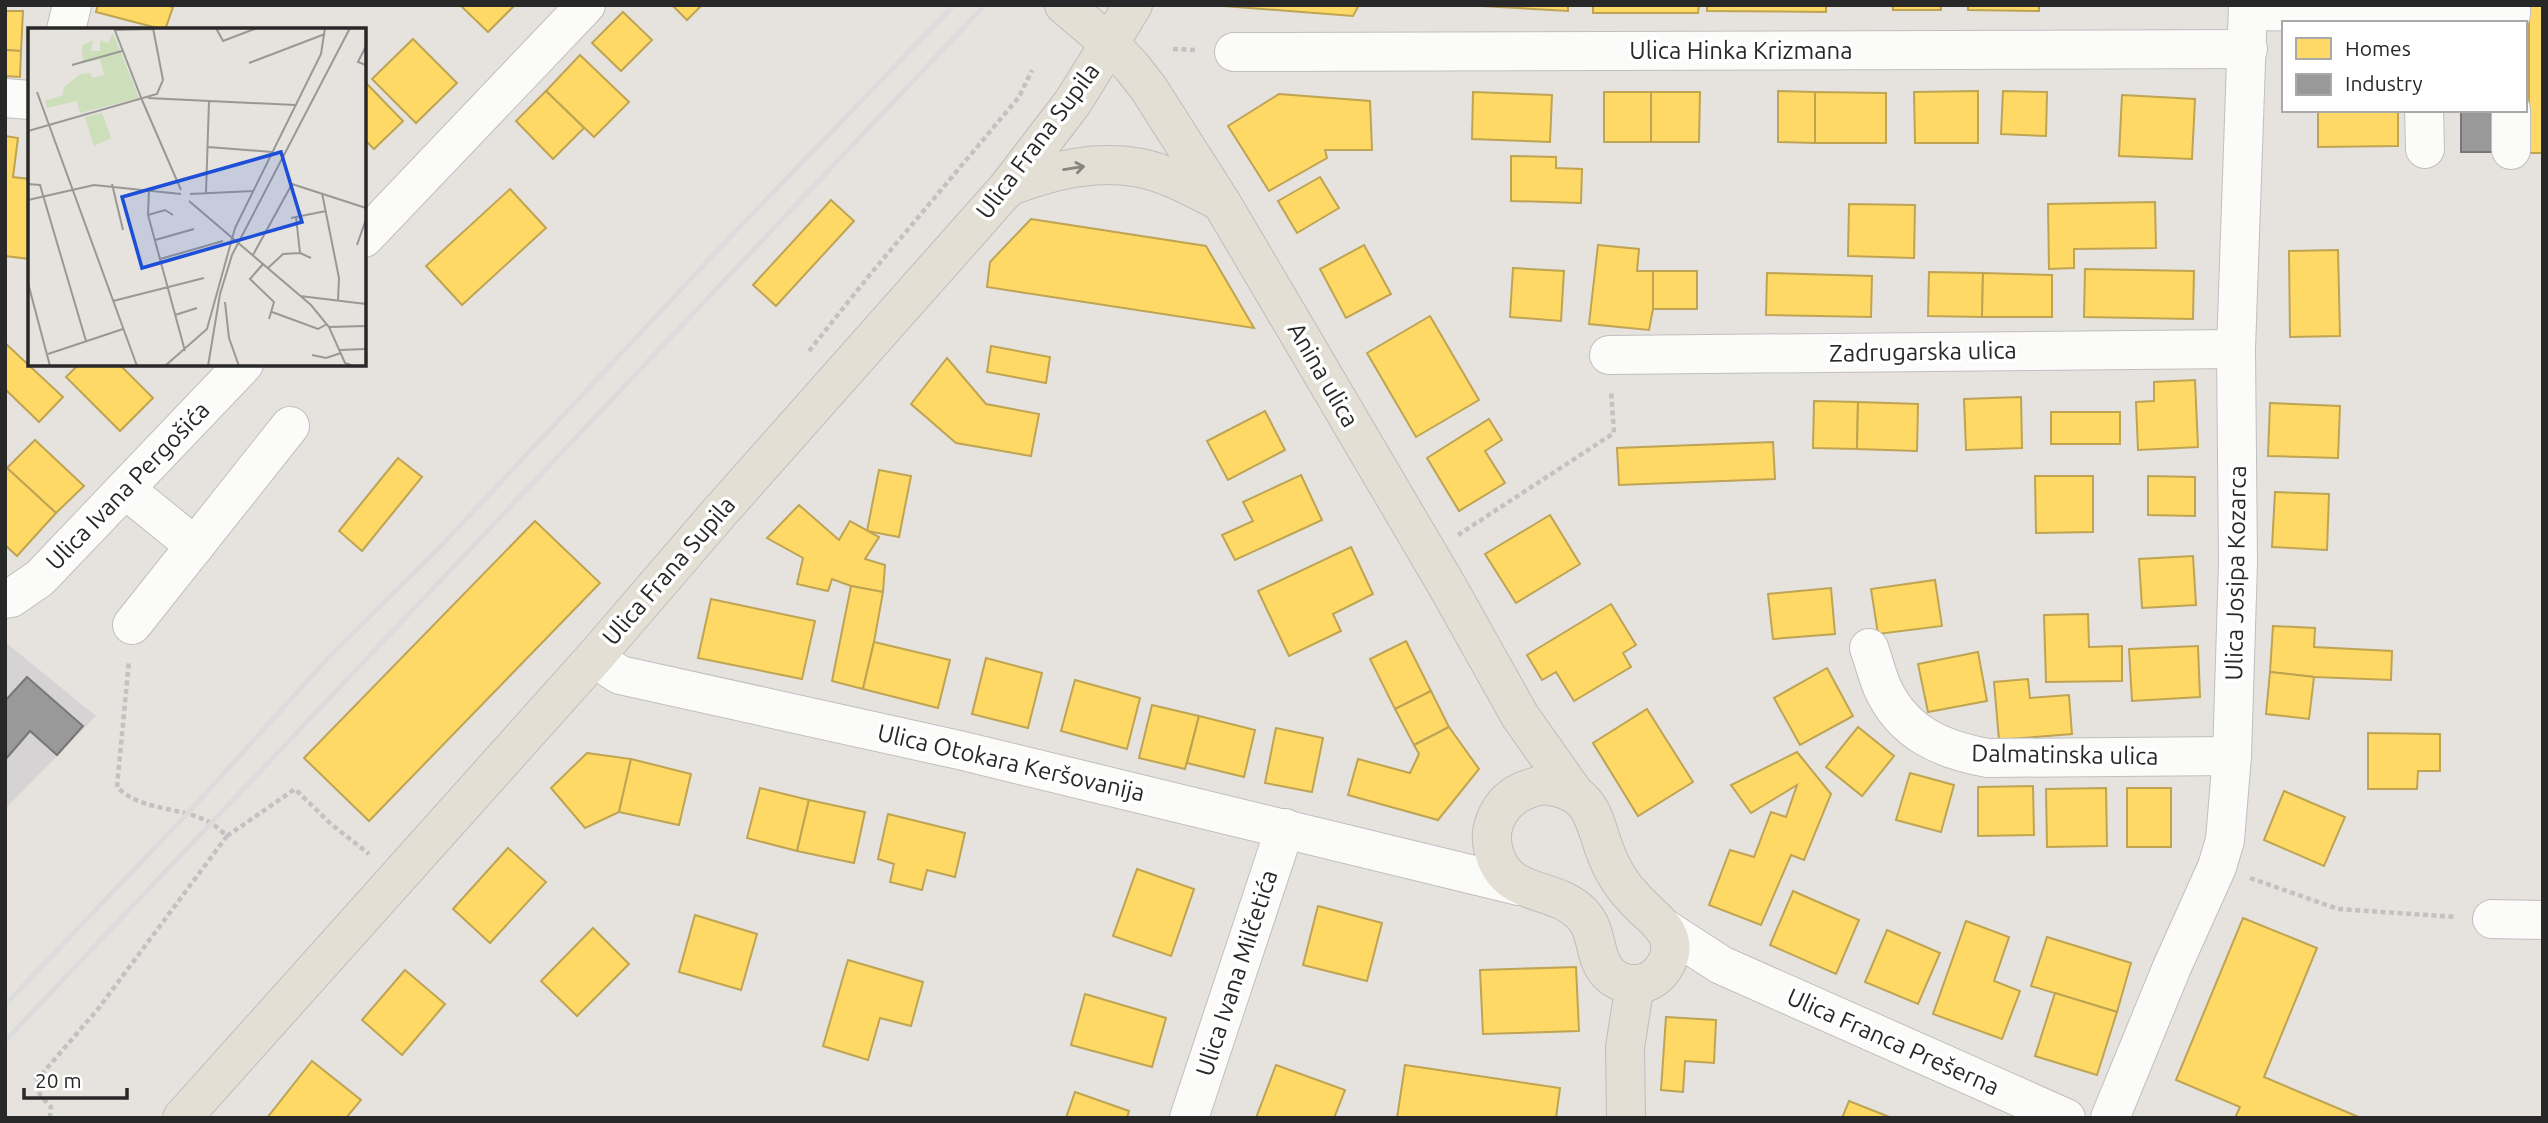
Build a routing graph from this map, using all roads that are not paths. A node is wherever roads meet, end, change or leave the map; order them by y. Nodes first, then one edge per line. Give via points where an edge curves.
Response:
1 (72, 5) edge
2 (586, 5) edge
3 (1064, 5) edge
4 (1133, 5) edge
5 (2248, 8) edge
6 (2423, 14) edge
7 (2511, 14) edge
8 (66, 28) edge
9 (1110, 44) junction
10 (2248, 49) junction
11 (1234, 52) dead end
12 (5, 98) edge
13 (28, 100) edge
14 (2424, 112) edge
15 (2511, 112) edge
16 (2425, 149) dead end
17 (2511, 150) dead end
18 (1008, 187) junction
19 (1221, 202) junction
20 (366, 236) edge
21 (2236, 349) junction
22 (1609, 355) road end
23 (242, 366) edge
24 (290, 426) dead end
25 (125, 489) junction
26 (195, 547) junction
27 (5, 599) edge
28 (132, 625) road end
29 (1869, 648) dead end
30 (594, 658) junction
31 (1520, 716) junction
32 (2232, 756) junction
33 (1575, 794) junction
34 (1514, 795) junction
35 (1285, 828) junction
36 (1493, 828) junction
37 (1431, 865) junction
38 (1519, 886) junction
39 (2492, 919) road end
40 (2543, 920) edge
41 (1664, 928) junction
42 (1721, 965) junction
43 (1634, 977) junction
44 (182, 1118) edge
45 (1189, 1118) edge
46 (1626, 1118) edge
47 (2066, 1118) edge
48 (2110, 1118) edge

1 - 8 street
2 - 20 street
3 - 9 main road, Anina ulica
4 - 9 main road, Ulica Frana Supila
5 - 6 street
5 - 10 street, Ulica Josipa Kozarca
6 - 7 street
9 - 18 main road, Ulica Frana Supila via 1073,102
9 - 19 main road, Anina ulica via 1149,89
10 - 11 street, Ulica Hinka Krizmana
10 - 21 street, Ulica Josipa Kozarca
12 - 13 street
14 - 16 street
15 - 17 street
18 -> 19 main road via 1078,166 1140,168
18 - 30 main road, Ulica Frana Supila
19 - 31 main road, Anina ulica
21 - 22 street, Zadrugarska ulica
21 - 32 street, Ulica Josipa Kozarca via 2238,563
23 - 25 street, Ulica Ivana Pergošića
24 - 26 street
25 - 26 street
25 - 27 street, Ulica Ivana Pergošića via 40,578
26 - 28 street
29 - 32 street, Dalmatinska ulica via 1884,690 1901,717 1926,739 1956,752 1988,758
30 - 35 street, Ulica Otokara Keršovanija via 620,676
30 - 44 main road, Ulica Frana Supila
31 - 33 main road, Anina ulica
31 - 34 main road, Anina ulica
32 - 48 street, Ulica Josipa Kozarca via 2225,839 2217,867
33 - 34 main road via 1560,786 1543,785
33 - 41 main road, Anina ulica via 1597,822 1614,871 1633,898
34 - 36 main road via 1504,803
35 - 37 street, Ulica Otokara Keršovanija
35 - 45 street, Ulica Ivana Milčetića
36 - 37 street via 1463,852
36 - 38 main road via 1496,861
37 - 38 street, Ulica Otokara Keršovanija
38 - 43 main road via 1572,905 1593,930 1601,963
39 - 40 street
41 - 42 street, Ulica Franca Prešerna
41 - 43 main road via 1670,946 1666,965
42 - 43 street, Ulica Franca Prešerna
42 - 47 street, Ulica Franca Prešerna
43 - 46 main road via 1625,1047

